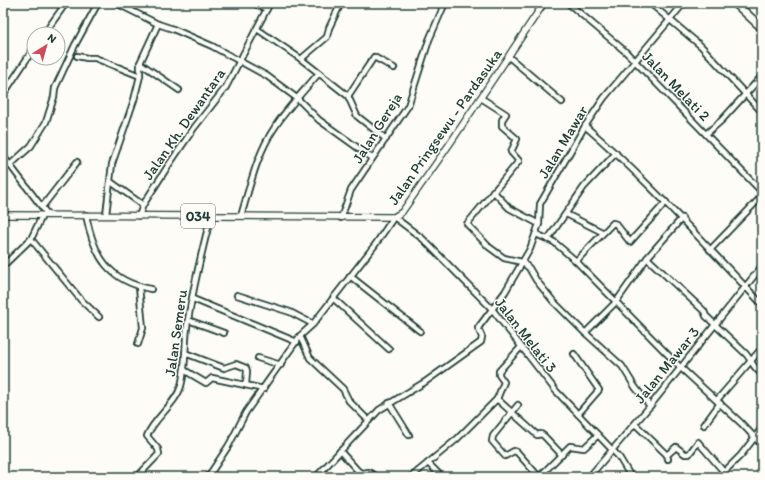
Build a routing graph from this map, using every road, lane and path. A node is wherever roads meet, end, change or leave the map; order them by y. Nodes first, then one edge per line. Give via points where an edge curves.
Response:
1 (66, 3) edge
2 (98, 3) edge
3 (116, 3) edge
4 (253, 3) edge
5 (270, 3) edge
6 (341, 3) edge
7 (437, 3) edge
8 (544, 3) edge
9 (568, 3) edge
10 (650, 3) edge
11 (684, 3) edge
12 (735, 3) edge
13 (444, 5) edge
14 (267, 9) junction
15 (671, 19) junction
16 (158, 24) junction
17 (50, 26) edge
18 (762, 28) edge
19 (256, 29) junction
20 (77, 56) dead end
21 (508, 57) junction
22 (301, 59) junction
23 (26, 60) edge
24 (240, 60) junction
25 (634, 61) junction
26 (140, 63) junction
27 (394, 68) dead end
28 (319, 73) junction
29 (140, 76) junction
30 (762, 76) edge
31 (179, 90) dead end
32 (747, 94) junction
33 (3, 95) edge
34 (348, 96) junction
35 (481, 98) junction
36 (298, 99) junction
37 (562, 102) dead end
38 (762, 112) edge
39 (585, 126) junction
40 (706, 134) junction
41 (386, 139) junction
42 (616, 153) junction
43 (3, 156) edge
44 (372, 158) junction
45 (77, 162) dead end
46 (10, 165) junction
47 (111, 182) junction
48 (493, 191) junction
49 (762, 192) edge
50 (762, 196) edge
51 (666, 202) junction
52 (143, 205) junction
53 (42, 207) junction
54 (566, 214) junction
55 (3, 215) edge
56 (45, 215) junction
57 (86, 215) junction
58 (106, 215) junction
59 (139, 216) junction
60 (211, 216) junction
61 (241, 216) junction
62 (394, 217) junction
63 (341, 218) junction
64 (682, 218) junction
65 (539, 224) junction
66 (602, 232) junction
67 (536, 234) junction
68 (30, 239) junction
69 (548, 239) junction
70 (710, 250) junction
71 (647, 258) junction
72 (576, 261) junction
73 (522, 262) junction
74 (3, 265) edge
75 (762, 266) edge
76 (350, 276) junction
77 (746, 286) junction
78 (139, 287) junction
79 (151, 289) dead end
80 (237, 295) dead end
81 (333, 298) junction
82 (193, 300) junction
83 (616, 302) junction
84 (762, 304) edge
85 (492, 309) junction
86 (99, 317) dead end
87 (188, 320) junction
88 (314, 324) junction
89 (715, 325) junction
90 (420, 331) dead end
91 (224, 333) dead end
92 (585, 333) junction
93 (300, 336) junction
94 (297, 342) junction
95 (138, 344) dead end
96 (521, 347) junction
97 (762, 348) edge
98 (389, 349) dead end
99 (185, 353) junction
100 (574, 354) dead end
101 (258, 358) dead end
102 (750, 363) junction
103 (281, 365) junction
104 (680, 367) junction
105 (184, 370) junction
106 (762, 374) edge
107 (246, 385) junction
108 (264, 389) junction
109 (497, 399) junction
110 (719, 401) junction
111 (389, 403) junction
112 (518, 405) dead end
113 (650, 406) junction
114 (511, 412) junction
115 (578, 414) junction
116 (368, 420) junction
117 (635, 424) junction
118 (704, 425) dead end
119 (762, 428) edge
120 (410, 435) dead end
121 (598, 435) junction
122 (754, 437) junction
123 (762, 445) edge
124 (612, 450) junction
125 (340, 451) junction
126 (562, 455) junction
127 (428, 463) junction
128 (724, 472) junction
129 (139, 476) edge
130 (629, 476) edge
131 (208, 477) edge
132 (316, 477) edge
133 (376, 477) edge
134 (411, 477) edge
135 (442, 477) edge
136 (539, 477) edge
137 (589, 477) edge
138 (719, 477) edge

1 - 17 street
2 - 46 street via 55,88 46,122 31,146
3 - 16 street
4 - 14 street
5 - 14 street, Jalan Kh. Dewantara
6 - 22 street via 327,37
7 - 13 street
8 - 21 main road, Jalan Pringsewu - Pardasuka
9 - 25 street, Jalan Melati 2 via 595,24
10 - 15 street
11 - 15 street, Jalan Mawar
12 - 18 highway
13 - 41 street, Jalan Gereja via 429,40 408,106
14 - 19 street, Jalan Kh. Dewantara
15 - 25 street, Jalan Mawar
15 - 32 street
16 - 24 street
16 - 26 street
19 - 22 street
19 - 24 street, Jalan Kh. Dewantara
20 - 29 street via 95,58
21 - 35 main road, Jalan Pringsewu - Pardasuka
21 - 37 street
22 - 28 street
23 - 33 street
24 - 36 street
24 - 52 street, Jalan Kh. Dewantara via 222,94 194,128
25 - 39 street, Jalan Mawar
25 - 40 street, Jalan Melati 2
26 - 29 street
26 - 31 street
27 - 34 street via 374,57
28 - 34 street
28 - 36 street
29 - 47 street via 112,164
30 - 32 street
32 - 38 street
32 - 40 street
34 - 41 street via 357,116
35 - 48 street via 506,114 502,126 517,139 510,152 519,162
35 - 62 main road, Jalan Pringsewu - Pardasuka via 402,212
36 - 44 street via 319,120
36 - 61 street via 284,114 269,137 256,167
39 - 42 street
39 - 65 street, Jalan Mawar via 540,204
40 - 49 street, Jalan Melati 2
41 - 44 street, Jalan Gereja
42 - 51 street
42 - 54 street via 584,187
43 - 46 street
44 - 63 street, Jalan Gereja via 351,190
45 - 53 street
46 - 53 street
47 - 52 street
47 - 58 street
48 - 65 street via 509,208
48 - 73 street via 467,224 489,247 504,258
50 - 70 street
51 - 64 street
51 - 66 street via 630,242 616,224 612,223
52 - 59 street, Jalan Kh. Dewantara
53 - 56 street
54 - 66 street
54 - 69 street
55 - 56 main road, Jalan Pringsewu - Pardasuka / 034
56 - 57 main road, Jalan Pringsewu - Pardasuka / 034
56 - 68 street
57 - 58 main road, Jalan Pringsewu - Pardasuka / 034
57 - 78 street via 93,243 105,263 124,281
58 - 59 main road, Jalan Pringsewu - Pardasuka / 034
59 - 60 main road, Jalan Pringsewu - Pardasuka / 034
60 - 61 main road, Jalan Pringsewu - Pardasuka / 034
60 - 82 street, Jalan Semeru via 198,266
61 - 63 main road, Jalan Pringsewu - Pardasuka / 034
62 - 63 main road, Jalan Pringsewu - Pardasuka / 034
62 - 76 street
62 - 85 street, Jalan Melati 3 via 423,239
64 - 70 street
64 - 71 street
65 - 67 street, Jalan Mawar
66 - 72 street
67 - 69 street
67 - 73 street, Jalan Mawar
68 - 74 street
68 - 86 street via 81,300
69 - 72 street
70 - 77 street
71 - 83 street
71 - 89 street via 703,310
72 - 83 street
73 - 85 street, Jalan Mawar
73 - 92 street via 553,301
75 - 77 street, Jalan Mawar 3
76 - 81 street
76 - 90 street
77 - 84 street
77 - 89 street, Jalan Mawar 3
78 - 79 street
78 - 95 street via 143,328
80 - 88 street via 290,312
81 - 88 street
81 - 98 street
82 - 87 street, Jalan Semeru
82 - 94 street
83 - 92 street
83 - 104 street
85 - 96 street, Jalan Melati 3
85 - 111 street, Jalan Mawar via 478,328 482,337 481,342 425,382
87 - 91 street
87 - 99 street, Jalan Semeru
88 - 93 street
89 - 102 street via 746,354
89 - 104 street, Jalan Mawar 3
92 - 113 street via 622,366
93 - 94 street
93 - 116 street via 310,358 343,388 349,401
94 - 103 street
96 - 109 street via 498,373 504,382
96 - 115 street, Jalan Melati 3
97 - 102 street
99 - 105 street, Jalan Semeru
99 - 107 street via 224,368 236,364 246,368
100 - 115 street via 599,390
101 - 103 street
102 - 106 street
102 - 110 street
103 - 108 street
104 - 110 street
104 - 113 street, Jalan Mawar 3
105 - 107 street via 206,382 212,378
105 - 129 street, Jalan Semeru via 176,398 168,405 147,436 159,454
107 - 108 street
108 - 131 street via 246,412
109 - 114 street
109 - 127 street via 457,439
110 - 118 street
110 - 122 street
111 - 116 street
111 - 120 street
112 - 114 street
113 - 117 street, Jalan Mawar 3
114 - 126 street via 537,435 541,434
114 - 136 street via 492,441 505,456 516,452
115 - 121 street, Jalan Melati 3
116 - 125 street
117 - 124 street, Jalan Mawar 3
117 - 128 street via 668,457 675,447 689,454 699,442
119 - 122 street
121 - 124 street, Jalan Melati 3
121 - 126 street via 588,446 578,449 570,446
122 - 123 street
122 - 128 street
124 - 130 street, Jalan Melati 3 via 619,457
124 - 137 street, Jalan Mawar 3
125 - 132 street
125 - 133 street via 358,471 369,472
126 - 136 street
127 - 134 street
127 - 135 street
128 - 138 street

